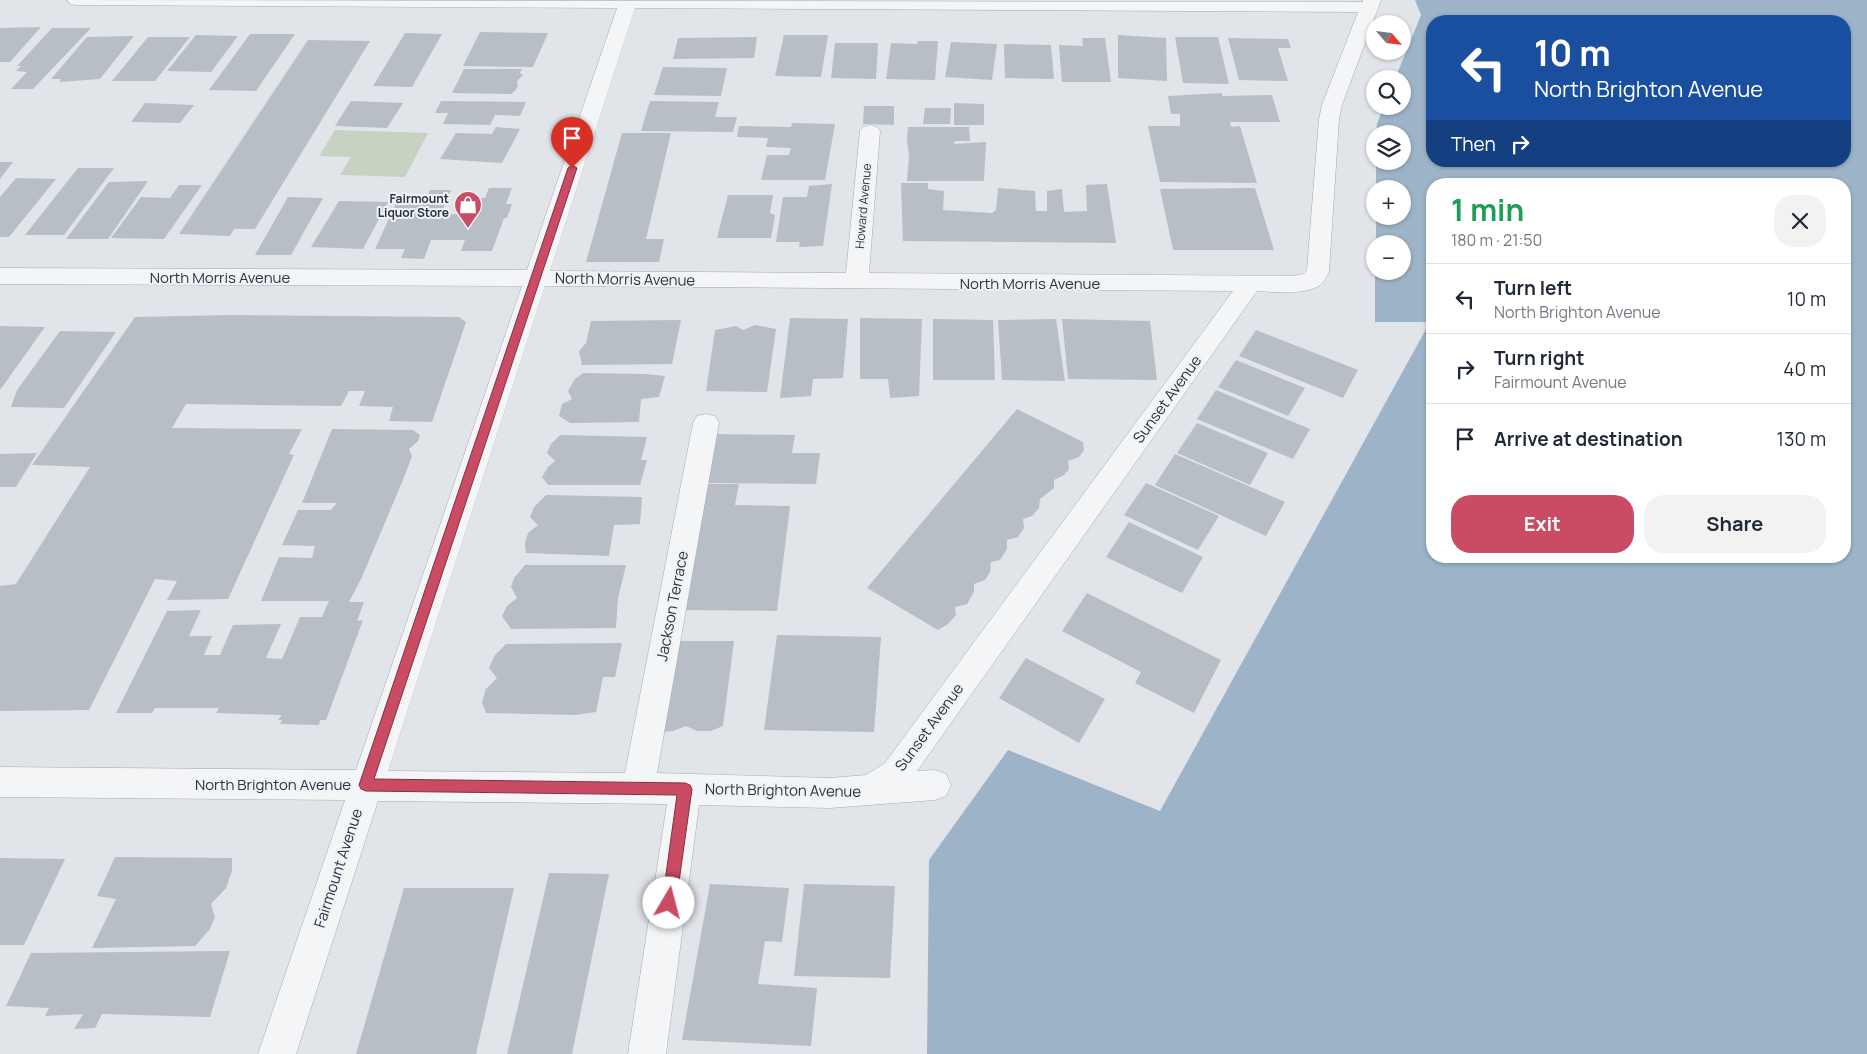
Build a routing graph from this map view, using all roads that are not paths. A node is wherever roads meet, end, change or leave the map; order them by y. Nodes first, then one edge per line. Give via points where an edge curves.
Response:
1 (76, 0) edge
2 (628, 1) edge
3 (1371, 4) edge
4 (870, 132) dead end
5 (0, 276) edge
6 (535, 278) junction
7 (857, 281) junction
8 (1250, 285) junction
9 (706, 424) dead end
10 (0, 782) edge
11 (366, 785) junction
12 (935, 786) dead end
13 (638, 788) junction
14 (685, 789) junction
15 (869, 791) junction
16 (277, 1054) edge
17 (647, 1054) edge

1 - 2 street
2 - 3 street
2 - 6 street, Fairmount Avenue
3 - 8 street via 1329,119 1318,272 1311,280 1293,284
4 - 7 street, Howard Avenue
5 - 6 street, North Morris Avenue
6 - 7 street, North Morris Avenue
6 - 11 street, Fairmount Avenue
7 - 8 street, North Morris Avenue
8 - 15 street, Sunset Avenue via 896,774
9 - 13 street, Jackson Terrace
10 - 11 street, North Brighton Avenue
11 - 13 street, North Brighton Avenue
11 - 16 street, Fairmount Avenue
12 - 15 street, North Brighton Avenue
13 - 14 street, North Brighton Avenue
14 - 15 street, North Brighton Avenue
14 - 17 street

